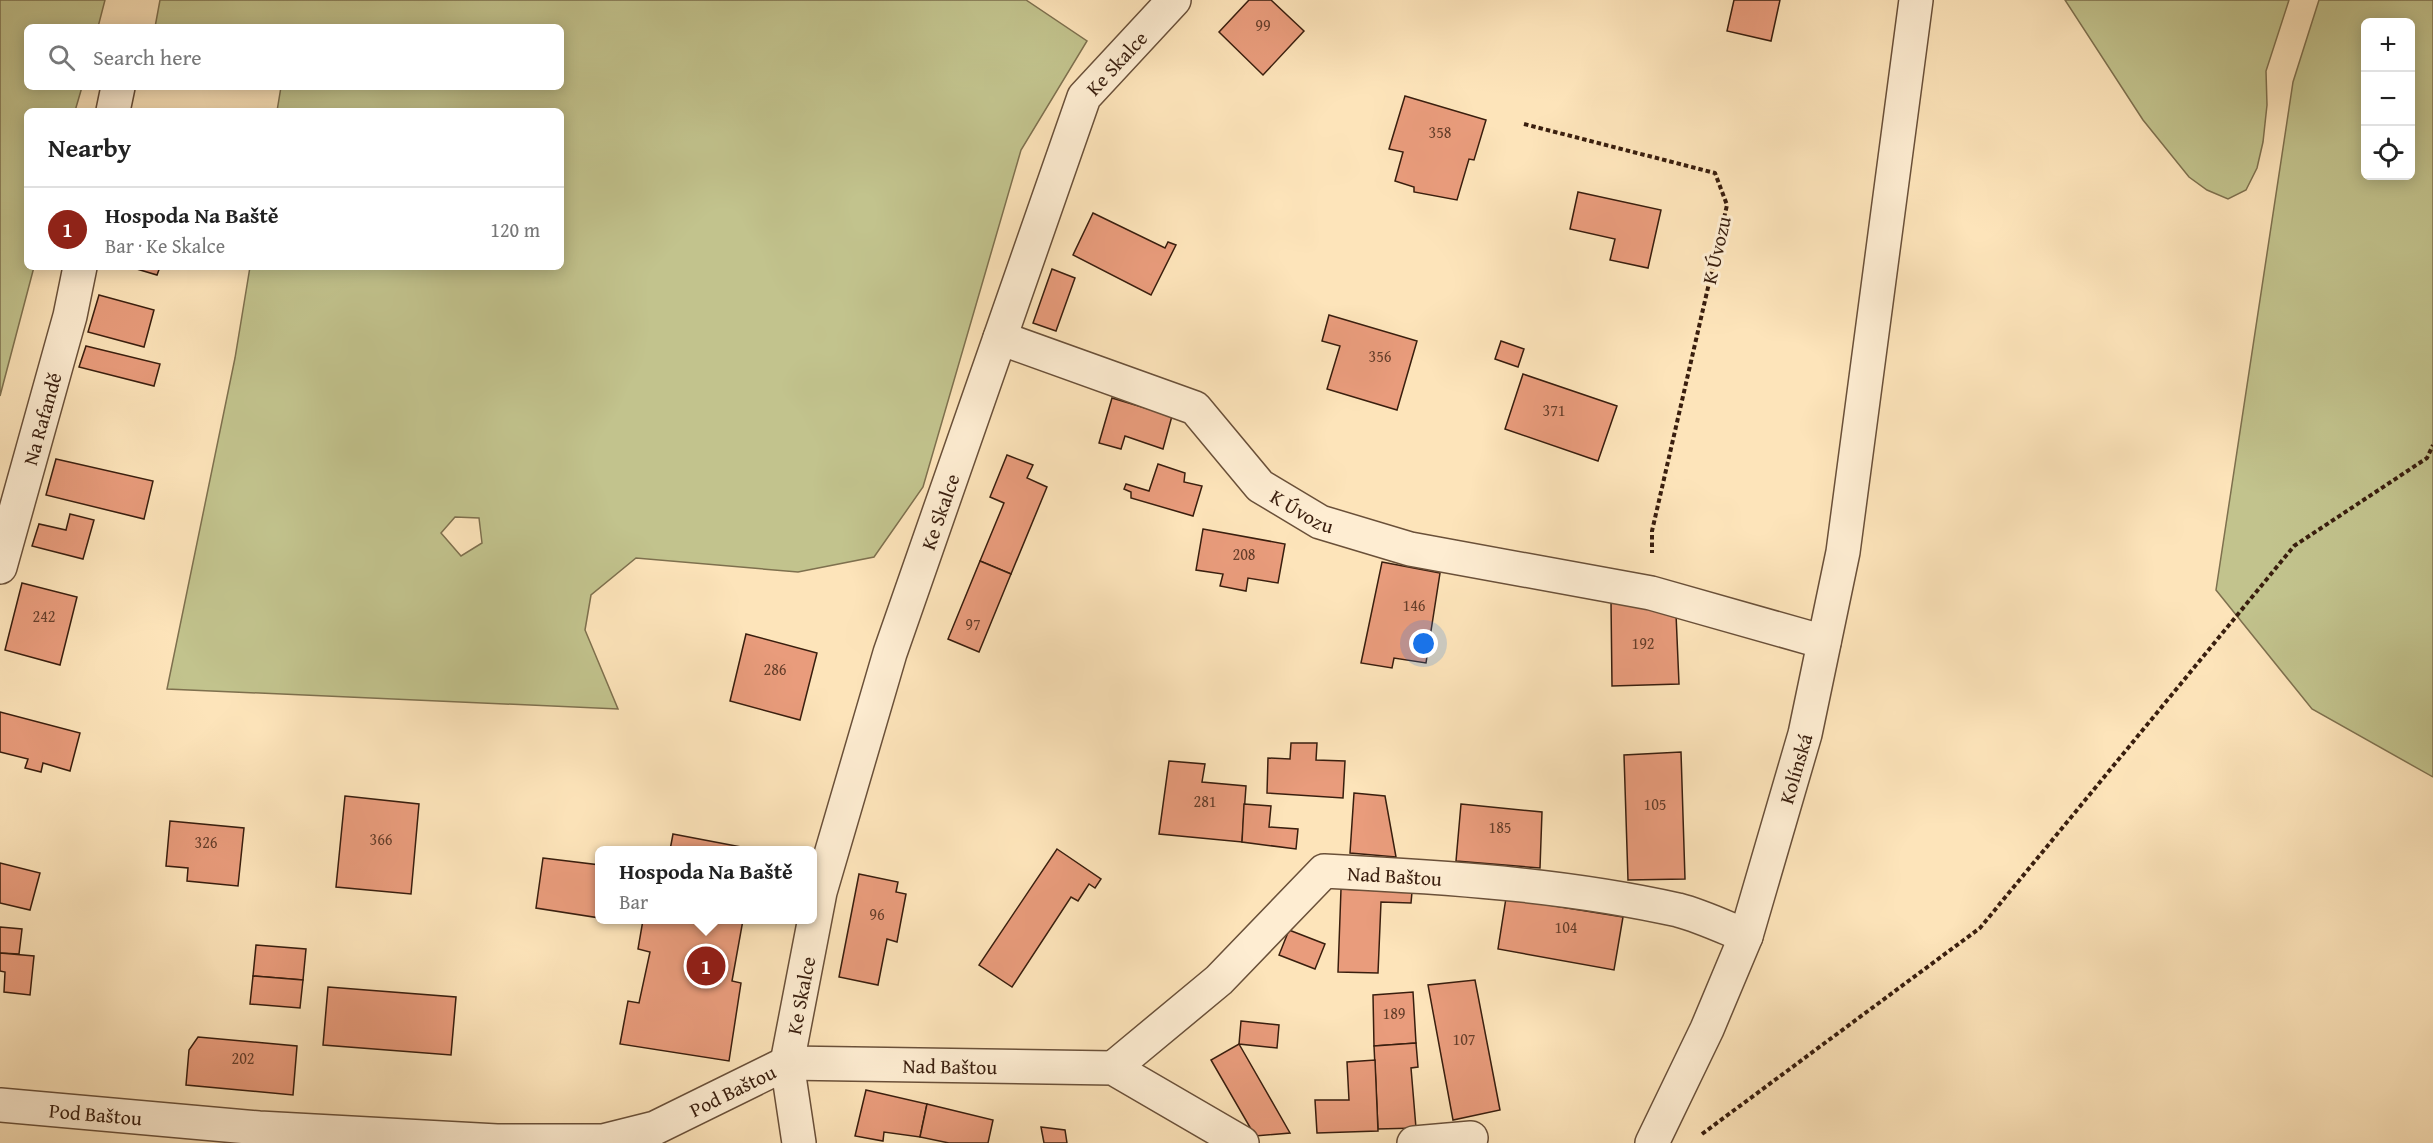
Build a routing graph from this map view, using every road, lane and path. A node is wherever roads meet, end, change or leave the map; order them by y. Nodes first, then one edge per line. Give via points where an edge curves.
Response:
1 (1174, 0) edge
2 (1916, 0) edge
3 (117, 90) edge
4 (114, 108) edge
5 (1524, 124) dead end
6 (79, 270) edge
7 (1000, 338) junction
8 (2433, 445) edge
9 (0, 567) edge
10 (1651, 593) junction
11 (1824, 642) junction
12 (817, 907) edge
13 (814, 924) edge
14 (1746, 936) junction
15 (787, 1063) junction
16 (1113, 1068) junction
17 (0, 1105) edge
18 (1699, 1136) dead end
19 (1471, 1138) dead end
20 (799, 1143) edge
21 (1242, 1143) edge
22 (1414, 1143) edge
23 (1652, 1143) edge

1 - 7 street, Ke Skalce via 1084,97
2 - 11 street, Kolínská via 1843,552
3 - 4 street
5 - 10 path, K Úvozu via 1716,173 1726,205 1652,531
6 - 9 street, Na Rafandě
7 - 10 street, K Úvozu via 1194,408 1260,486 1320,522 1410,549
7 - 12 street, Ke Skalce via 890,653
8 - 18 path via 2427,458 2294,546 1980,928
10 - 11 street, K Úvozu
11 - 14 street, Kolínská via 1805,734
13 - 15 street, Ke Skalce
14 - 16 street, Nad Baštou via 1680,911 1568,891 1455,877 1324,871 1218,980
14 - 23 street, Kolínská
15 - 16 street, Nad Baštou
15 - 17 street, Pod Baštou via 655,1128 603,1141 497,1141 259,1128
15 - 20 street, Ke Skalce
16 - 21 street, Nad Baštou
19 - 22 street

